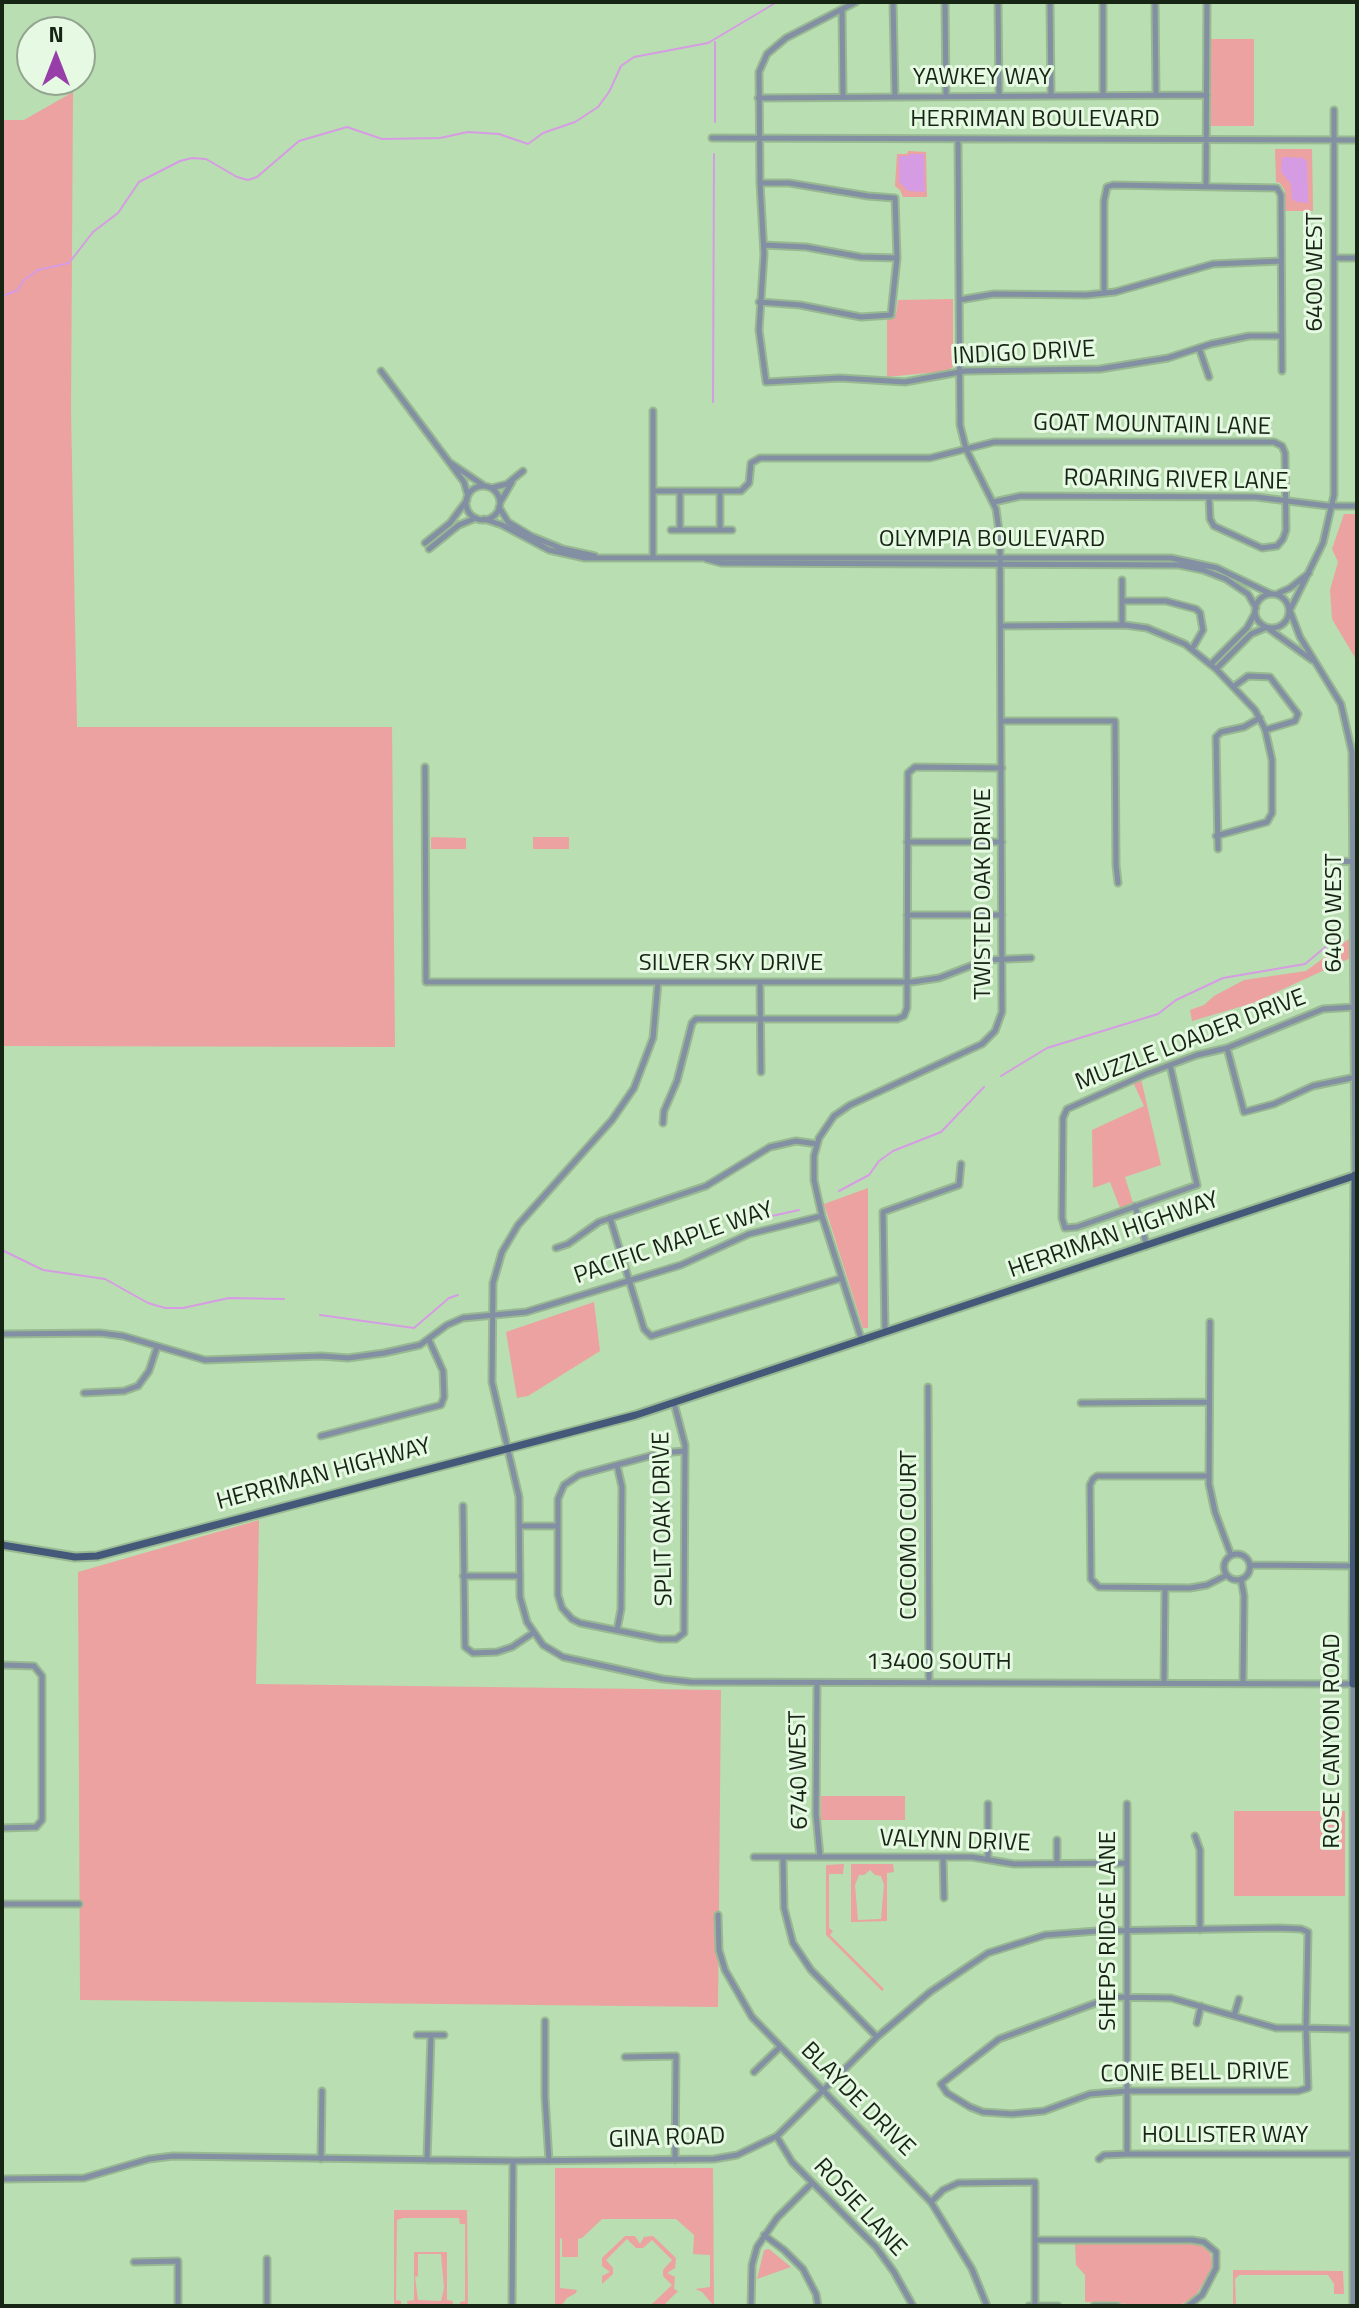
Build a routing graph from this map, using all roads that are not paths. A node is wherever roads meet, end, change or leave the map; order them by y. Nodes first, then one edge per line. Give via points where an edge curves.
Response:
1 (856, 2) edge
2 (893, 2) edge
3 (945, 2) edge
4 (998, 2) edge
5 (1050, 2) edge
6 (1103, 2) edge
7 (1155, 2) edge
8 (1207, 2) edge
9 (842, 9) junction
10 (1103, 95) junction
11 (1156, 95) junction
12 (1207, 95) junction
13 (946, 96) junction
14 (999, 96) junction
15 (1051, 96) junction
16 (843, 97) junction
17 (895, 97) junction
18 (758, 98) junction
19 (1334, 110) dead end
20 (712, 138) dead end
21 (1206, 138) junction
22 (759, 139) junction
23 (958, 139) junction
24 (1334, 140) junction
25 (1357, 140) edge
26 (760, 183) junction
27 (1206, 186) junction
28 (764, 245) junction
29 (897, 258) junction
30 (1334, 258) junction
31 (1357, 258) edge
32 (1281, 261) junction
33 (1104, 293) junction
34 (959, 300) junction
35 (759, 302) junction
36 (1281, 336) junction
37 (1199, 348) junction
38 (381, 371) dead end
39 (1282, 371) dead end
40 (959, 372) junction
41 (1209, 377) dead end
42 (653, 411) dead end
43 (966, 449) junction
44 (448, 461) junction
45 (523, 471) dead end
46 (512, 481) junction
47 (489, 487) junction
48 (653, 491) junction
49 (680, 491) junction
50 (720, 491) junction
51 (1209, 497) junction
52 (468, 498) junction
53 (1284, 500) junction
54 (994, 502) junction
55 (1333, 506) junction
56 (1357, 506) edge
57 (500, 507) junction
58 (480, 519) junction
59 (671, 530) dead end
60 (680, 530) junction
61 (720, 530) junction
62 (732, 530) dead end
63 (425, 543) dead end
64 (429, 549) dead end
65 (612, 558) junction
66 (653, 558) junction
67 (1000, 560) junction
68 (1309, 573) junction
69 (1122, 580) dead end
70 (1272, 594) junction
71 (1122, 601) junction
72 (1255, 610) junction
73 (1290, 611) junction
74 (1122, 625) junction
75 (1001, 626) junction
76 (1267, 628) junction
77 (1192, 649) junction
78 (1313, 660) junction
79 (1214, 666) junction
80 (1233, 687) junction
81 (1260, 718) junction
82 (1001, 721) junction
83 (1265, 730) junction
84 (425, 767) dead end
85 (1002, 768) junction
86 (1216, 836) junction
87 (907, 842) junction
88 (1002, 842) junction
89 (1218, 849) dead end
90 (1339, 861) dead end
91 (1355, 862) edge
92 (1118, 883) dead end
93 (907, 915) junction
94 (1002, 915) junction
95 (1031, 958) dead end
96 (1002, 959) junction
97 (658, 982) junction
98 (760, 982) junction
99 (907, 982) junction
100 (1354, 1007) junction
101 (761, 1019) junction
102 (1227, 1048) junction
103 (1170, 1065) junction
104 (761, 1072) dead end
105 (1356, 1077) edge
106 (663, 1123) dead end
107 (817, 1144) junction
108 (961, 1164) dead end
109 (1356, 1175) edge
110 (1135, 1206) junction
111 (822, 1216) junction
112 (610, 1218) junction
113 (1147, 1246) junction
114 (556, 1248) dead end
115 (842, 1278) junction
116 (629, 1281) junction
117 (491, 1316) junction
118 (1210, 1322) dead end
119 (886, 1333) junction
120 (2, 1334) edge
121 (429, 1340) junction
122 (862, 1341) junction
123 (157, 1347) junction
124 (928, 1387) dead end
125 (84, 1393) dead end
126 (1208, 1402) junction
127 (674, 1403) junction
128 (1081, 1403) dead end
129 (321, 1436) dead end
130 (507, 1448) junction
131 (685, 1451) junction
132 (617, 1465) junction
133 (1208, 1476) junction
134 (1355, 1494) edge
135 (463, 1506) dead end
136 (520, 1526) junction
137 (558, 1526) junction
138 (2, 1545) edge
139 (1231, 1555) junction
140 (1250, 1565) junction
141 (1353, 1566) junction
142 (1227, 1575) junction
143 (463, 1576) junction
144 (520, 1576) junction
145 (1241, 1579) junction
146 (1165, 1588) junction
147 (617, 1630) junction
148 (533, 1633) junction
149 (2, 1665) edge
150 (817, 1683) junction
151 (929, 1683) junction
152 (1164, 1683) junction
153 (1243, 1683) junction
154 (1355, 1684) edge
155 (988, 1804) dead end
156 (1127, 1804) dead end
157 (1355, 1804) edge
158 (2, 1828) edge
159 (1195, 1836) dead end
160 (1057, 1840) dead end
161 (754, 1857) dead end
162 (783, 1857) junction
163 (820, 1857) junction
164 (943, 1857) junction
165 (988, 1859) junction
166 (1126, 1863) junction
167 (1057, 1864) junction
168 (944, 1898) dead end
169 (2, 1904) edge
170 (79, 1904) dead end
171 (718, 1915) dead end
172 (1200, 1930) junction
173 (1126, 1931) junction
174 (1308, 1932) joint
175 (1126, 1997) junction
176 (1239, 1999) dead end
177 (1201, 2006) junction
178 (1234, 2016) junction
179 (545, 2021) dead end
180 (1197, 2023) dead end
181 (1306, 2028) junction
182 (1353, 2029) junction
183 (417, 2035) dead end
184 (431, 2035) junction
185 (444, 2035) dead end
186 (877, 2037) junction
187 (779, 2048) junction
188 (625, 2057) dead end
189 (754, 2072) dead end
190 (322, 2091) dead end
191 (823, 2091) junction
192 (1127, 2091) junction
193 (777, 2136) junction
194 (1127, 2154) junction
195 (1352, 2154) junction
196 (321, 2159) junction
197 (1099, 2159) dead end
198 (427, 2160) junction
199 (675, 2160) junction
200 (513, 2161) junction
201 (549, 2161) junction
202 (2, 2179) edge
203 (812, 2183) junction
204 (931, 2202) junction
205 (764, 2235) junction
206 (1035, 2240) junction
207 (1355, 2257) edge
208 (267, 2259) dead end
209 (134, 2262) dead end
210 (1035, 2305) edge
211 (178, 2306) edge
212 (267, 2306) edge
213 (512, 2306) edge
214 (751, 2306) edge
215 (818, 2306) edge
216 (913, 2306) edge
217 (987, 2306) edge
218 (1029, 2306) edge
219 (1058, 2306) edge
220 (1094, 2306) edge
221 (1117, 2306) edge
222 (1188, 2306) edge
223 (1353, 2306) edge

1 - 9 street
2 - 17 street
3 - 13 street
4 - 14 street
5 - 15 street
6 - 10 street
7 - 11 street
8 - 12 street
9 - 16 street
9 - 18 street via 770,50 759,72
10 - 11 street, YAWKEY WAY
10 - 15 street, YAWKEY WAY
11 - 12 street, YAWKEY WAY
12 - 21 street
13 - 14 street, YAWKEY WAY
13 - 17 street, YAWKEY WAY
14 - 15 street, YAWKEY WAY
16 - 17 street, YAWKEY WAY
16 - 18 street, YAWKEY WAY
18 - 22 street
19 - 24 street, 6400 WEST
20 - 22 street, HERRIMAN BOULEVARD
21 - 23 street, HERRIMAN BOULEVARD
21 - 24 street, HERRIMAN BOULEVARD
21 - 27 street
22 - 23 street, HERRIMAN BOULEVARD
22 - 26 street
23 - 34 street, TWISTED OAK DRIVE
24 - 25 street, HERRIMAN BOULEVARD
24 - 30 street, 6400 WEST
26 - 28 street
26 - 29 street via 895,198
27 - 32 street via 1277,188
27 - 33 street via 1107,187
28 - 29 street
28 - 35 street
29 - 35 street via 891,315 861,317
30 - 31 street
30 - 55 street, 6400 WEST
32 - 33 street via 1213,264
32 - 36 street
33 - 34 street via 994,294
34 - 40 street, TWISTED OAK DRIVE
35 - 40 street, INDIGO DRIVE via 766,382 905,382
36 - 37 street, INDIGO DRIVE via 1249,336
36 - 39 street
37 - 40 street, INDIGO DRIVE via 1100,369
37 - 41 street
38 - 44 street
40 - 43 street, TWISTED OAK DRIVE
42 - 48 street
43 - 50 street, GOAT MOUNTAIN LANE via 930,458 757,459 745,489
43 - 53 street, GOAT MOUNTAIN LANE via 1000,442 1276,442 1285,451
43 - 54 street, TWISTED OAK DRIVE
44 - 47 street
44 - 52 street
45 - 46 street
46 - 47 street
46 - 57 street
47 - 52 street via 476,488
47 - 57 street via 498,495
48 - 49 street
48 - 66 street
49 - 50 street
49 - 60 street
50 - 61 street
51 - 53 street, ROARING RIVER LANE
51 - 53 street, GOAT MOUNTAIN LANE via 1213,525 1268,549 1285,536
51 - 54 street, ROARING RIVER LANE via 1017,496
52 - 58 street via 468,510
52 - 63 street via 450,523
53 - 55 street, ROARING RIVER LANE
54 - 67 street, TWISTED OAK DRIVE
55 - 56 street, ROARING RIVER LANE
55 - 68 street, 6400 WEST
57 - 58 street via 494,516
57 - 65 street, OLYMPIA BOULEVARD via 508,522 539,540
58 - 64 street via 459,525
58 - 65 street, OLYMPIA BOULEVARD via 558,553
59 - 60 street
60 - 61 street
61 - 62 street
65 - 66 street, OLYMPIA BOULEVARD
66 - 67 street, OLYMPIA BOULEVARD
67 - 70 street, OLYMPIA BOULEVARD via 1180,559 1217,568
67 - 72 street, OLYMPIA BOULEVARD via 1187,566 1233,583 1248,594
67 - 75 street, TWISTED OAK DRIVE
68 - 70 street via 1288,590
68 - 73 street, 6400 WEST
69 - 71 street
70 - 72 street via 1260,599
70 - 73 street via 1284,598
71 - 74 street
71 - 77 street via 1166,601 1196,609 1203,633
72 - 76 street via 1258,622
72 - 79 street via 1247,628
73 - 76 street via 1282,626
73 - 78 street, 6400 WEST
74 - 75 street
74 - 77 street via 1159,631
75 - 82 street, TWISTED OAK DRIVE
76 - 78 street, 6400 WEST
76 - 79 street via 1251,634
77 - 79 street
78 - 91 street, 6400 WEST via 1337,695 1349,731
79 - 80 street
80 - 81 street
80 - 83 street via 1246,677 1270,677 1298,714 1295,721
81 - 83 street
81 - 86 street via 1216,737
82 - 85 street, TWISTED OAK DRIVE
82 - 92 street via 1115,721
83 - 86 street via 1272,760 1271,817
84 - 97 street, SILVER SKY DRIVE via 426,982
85 - 87 street via 910,770
85 - 88 street, TWISTED OAK DRIVE
86 - 89 street
87 - 88 street
87 - 93 street
88 - 94 street, TWISTED OAK DRIVE
90 - 91 street
91 - 100 street, 6400 WEST
93 - 94 street
93 - 99 street
94 - 96 street, TWISTED OAK DRIVE
95 - 96 street, SILVER SKY DRIVE
96 - 99 street, SILVER SKY DRIVE
96 - 107 street, TWISTED OAK DRIVE via 1002,1012 987,1040 844,1108
97 - 98 street, SILVER SKY DRIVE
97 - 117 street via 655,1027 639,1079 618,1113 514,1231 495,1274
98 - 99 street, SILVER SKY DRIVE
98 - 101 street
99 - 101 street via 907,1011 899,1019
100 - 102 street, MUZZLE LOADER DRIVE via 1323,1009
100 - 105 street, 6400 WEST
101 - 104 street
101 - 106 street via 694,1020
102 - 103 street, MUZZLE LOADER DRIVE
102 - 105 street via 1244,1112 1313,1086
103 - 110 street via 1197,1185
103 - 110 street, MUZZLE LOADER DRIVE via 1064,1112 1065,1228
105 - 109 street, 6400 WEST
107 - 111 street via 813,1174
107 - 112 street via 775,1144 697,1190
108 - 119 street via 959,1185 883,1212
109 - 113 main road, HERRIMAN HIGHWAY
109 - 134 main road, ROSE CANYON ROAD
110 - 113 street
111 - 115 street
111 - 116 street, PACIFIC MAPLE WAY via 749,1234 681,1265
112 - 114 street
112 - 116 street
113 - 119 main road, HERRIMAN HIGHWAY
115 - 116 street via 656,1336 644,1329
115 - 122 street
116 - 117 street, PACIFIC MAPLE WAY via 526,1312
117 - 121 street, PACIFIC MAPLE WAY via 459,1319
117 - 130 street via 492,1382
118 - 126 street
119 - 122 main road, HERRIMAN HIGHWAY
120 - 123 street, PACIFIC MAPLE WAY via 100,1333
121 - 123 street, PACIFIC MAPLE WAY via 410,1349 348,1358 205,1360
121 - 129 street via 443,1371 441,1405
122 - 127 main road, HERRIMAN HIGHWAY
123 - 125 street via 138,1386
124 - 151 street, COCOMO COURT
126 - 128 street
126 - 133 street
127 - 130 main road, HERRIMAN HIGHWAY
127 - 131 street, SPLIT OAK DRIVE
130 - 136 street
130 - 138 main road, HERRIMAN HIGHWAY via 97,1556
131 - 132 street
131 - 147 street, SPLIT OAK DRIVE via 684,1630 676,1639
132 - 137 street via 567,1482 558,1499
132 - 147 street via 622,1487
133 - 139 street via 1212,1505
133 - 146 street via 1097,1476 1090,1485 1093,1584
134 - 141 main road, ROSE CANYON ROAD
135 - 143 street
136 - 137 street
136 - 144 street
137 - 147 street via 562,1608 580,1623
139 - 140 street via 1242,1554
139 - 142 street via 1224,1564
140 - 141 street
140 - 145 street
141 - 154 main road, ROSE CANYON ROAD
142 - 145 street
142 - 146 street via 1202,1587
143 - 144 street
143 - 148 street via 467,1649 497,1652
144 - 148 street via 521,1607
145 - 153 street
146 - 152 street
148 - 150 street, 13400 SOUTH via 563,1657 663,1679
149 - 158 street via 32,1665 42,1676 42,1820 33,1828
150 - 151 street, 13400 SOUTH
150 - 163 street, 6740 WEST
151 - 152 street, 13400 SOUTH
152 - 153 street, 13400 SOUTH
153 - 154 street, 13400 SOUTH
154 - 157 street, ROSE CANYON ROAD
155 - 165 street
156 - 166 street, SHEPS RIDGE LANE
157 - 182 street, ROSE CANYON ROAD
159 - 172 street via 1200,1850
160 - 167 street
161 - 162 street, VALYNN DRIVE
162 - 163 street, VALYNN DRIVE
162 - 186 street via 784,1908 793,1943 811,1970
163 - 164 street, VALYNN DRIVE
164 - 165 street, VALYNN DRIVE
164 - 168 street
165 - 167 street, VALYNN DRIVE
166 - 167 street, VALYNN DRIVE
166 - 173 street, SHEPS RIDGE LANE
169 - 170 street
171 - 187 street, BLAYDE DRIVE via 725,1970 752,2017
172 - 173 street, GINA ROAD
172 - 174 street, GINA ROAD
173 - 175 street, SHEPS RIDGE LANE
173 - 186 street, GINA ROAD via 1045,1935 988,1953
174 - 181 street, CONIE BELL DRIVE
175 - 177 street via 1171,1998
175 - 192 street, SHEPS RIDGE LANE
175 - 192 street, CONIE BELL DRIVE via 1112,1997 999,2039 941,2084 970,2107 1012,2114 1044,2111 1090,2094
176 - 178 street
177 - 178 street
177 - 180 street
178 - 181 street via 1276,2028
179 - 201 street
181 - 182 street
181 - 192 street, CONIE BELL DRIVE via 1308,2088
182 - 195 street, ROSE CANYON ROAD
183 - 184 street
184 - 185 street
184 - 198 street
186 - 191 street, GINA ROAD
187 - 189 street
187 - 191 street, BLAYDE DRIVE
188 - 199 street via 676,2056
190 - 196 street
191 - 193 street, GINA ROAD
191 - 204 street, BLAYDE DRIVE
192 - 194 street, SHEPS RIDGE LANE
193 - 199 street, GINA ROAD via 737,2155
193 - 203 street, ROSIE LANE
194 - 195 street, HOLLISTER WAY
194 - 197 street, HOLLISTER WAY
195 - 207 street, ROSE CANYON ROAD
196 - 198 street, GINA ROAD
196 - 202 street, GINA ROAD via 173,2156 84,2178
198 - 200 street, GINA ROAD
199 - 201 street, GINA ROAD
200 - 201 street, GINA ROAD
200 - 213 street
203 - 205 street
203 - 216 street, ROSIE LANE via 876,2247
204 - 206 street via 958,2183 1035,2182
204 - 217 street, BLAYDE DRIVE via 972,2269
205 - 214 street via 752,2265
205 - 215 street via 803,2269
206 - 210 street
206 - 222 street via 1204,2242 1216,2252 1216,2268 1205,2290
207 - 223 street, ROSE CANYON ROAD
208 - 212 street
209 - 211 street via 178,2261
210 - 218 street
210 - 219 street
220 - 221 street

